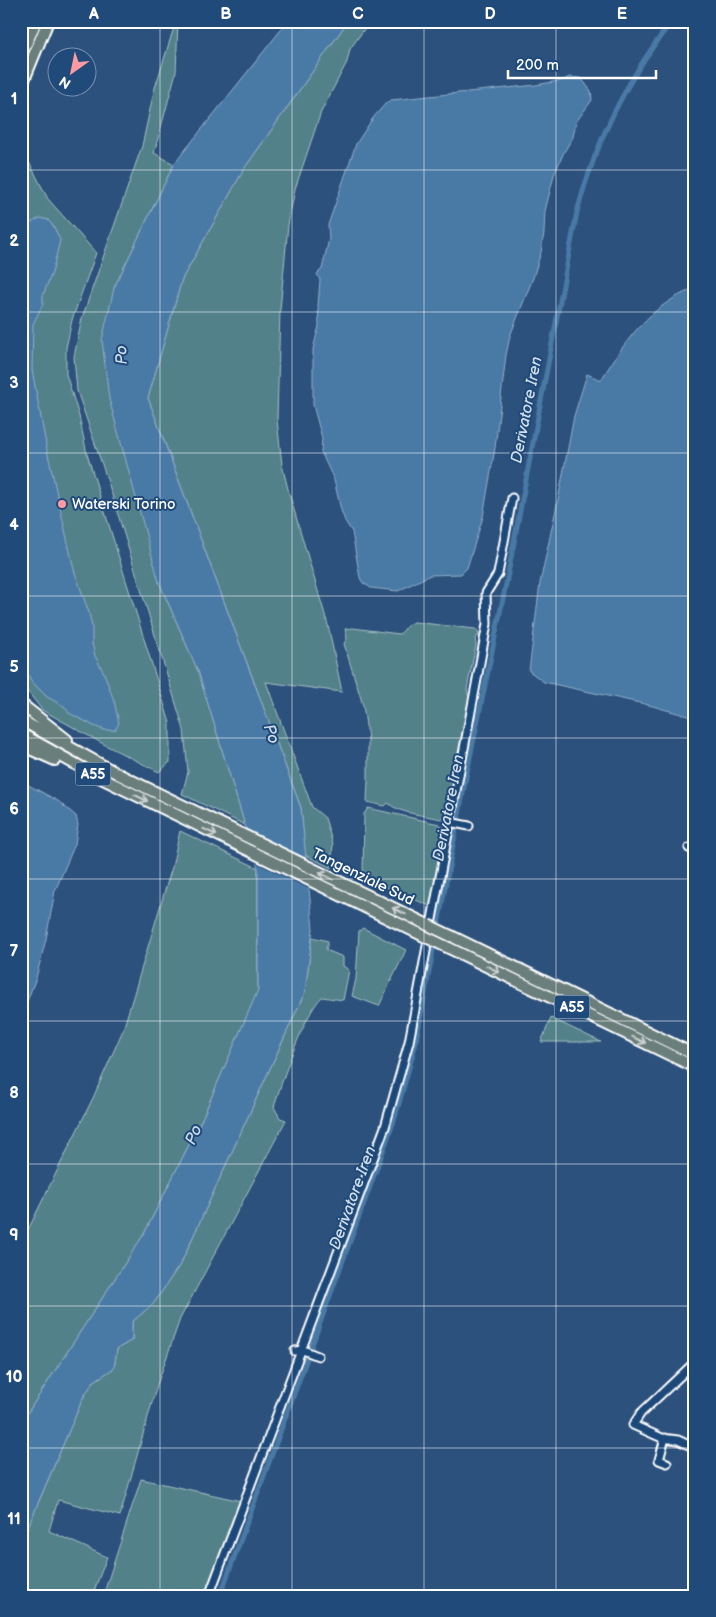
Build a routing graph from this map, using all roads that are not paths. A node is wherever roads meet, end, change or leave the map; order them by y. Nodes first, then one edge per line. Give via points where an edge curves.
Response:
1 (36, 21) edge
2 (48, 21) edge
3 (22, 55) edge
4 (21, 87) edge
5 (512, 498) dead end
6 (21, 704) edge
7 (21, 712) edge
8 (21, 720) edge
9 (21, 734) edge
10 (67, 740) junction
11 (21, 745) edge
12 (118, 774) junction
13 (115, 785) junction
14 (449, 822) junction
15 (469, 826) dead end
16 (695, 1055) edge
17 (695, 1067) edge
18 (300, 1350) junction
19 (318, 1356) dead end
20 (695, 1362) edge
21 (665, 1438) junction
22 (695, 1448) edge
23 (667, 1463) dead end
24 (209, 1596) edge

1 - 3 highway
2 - 4 highway
5 - 14 street via 498,574 486,593 487,624
6 - 10 highway
7 - 10 highway
8 - 12 highway, Tangenziale Sud / A55
9 - 13 highway, Tangenziale Sud / A55
10 - 12 highway
11 - 13 highway via 78,772
16 -> 12 highway, Tangenziale Sud / A55, bridge
13 -> 17 highway, Tangenziale Sud / A55, bridge
14 - 15 street
14 - 18 street via 409,1042 394,1101
18 - 19 street
18 - 24 street
20 - 21 street via 641,1413 633,1425
21 - 22 street
21 - 23 street via 659,1460

